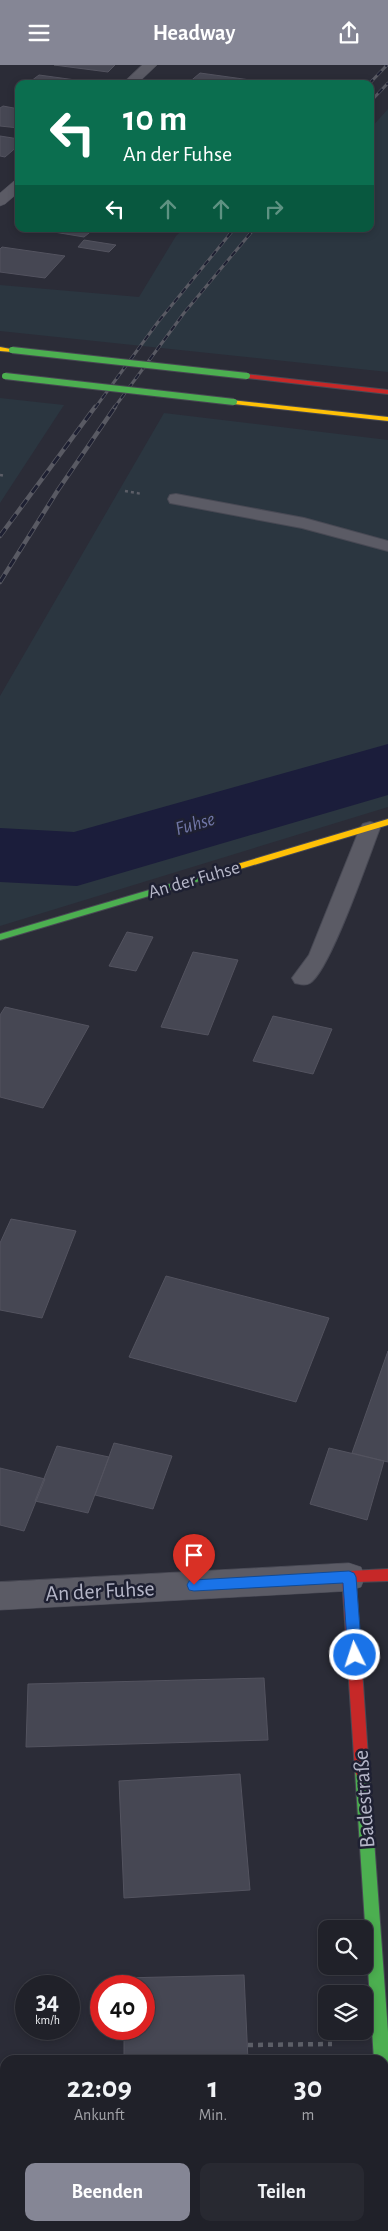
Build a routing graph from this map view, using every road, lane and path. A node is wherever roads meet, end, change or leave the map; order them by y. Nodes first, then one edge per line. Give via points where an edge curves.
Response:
1 (150, 65) edge
2 (133, 80) edge
3 (15, 188) edge
4 (0, 201) edge
5 (0, 349) edge
6 (2, 376) edge
7 (388, 392) edge
8 (388, 419) edge
9 (0, 475) edge
10 (5, 476) dead end
11 (176, 499) dead end
12 (388, 546) edge
13 (379, 825) edge
14 (0, 937) edge
15 (304, 978) dead end
16 (388, 1575) edge
17 (349, 1577) junction
18 (0, 1596) edge
19 (381, 2044) junction
20 (248, 2045) dead end
21 (382, 2055) edge

1 - 2 street
3 - 4 street
5 - 7 main road, bridge
6 - 8 main road, bridge
9 - 10 path
11 - 12 lane via 304,523
13 - 14 main road, An der Fuhse
13 - 15 lane via 319,956
16 - 17 main road
17 - 18 street, An der Fuhse
17 - 19 main road, Badestraße
19 - 20 path
19 - 21 main road, Badestraße

